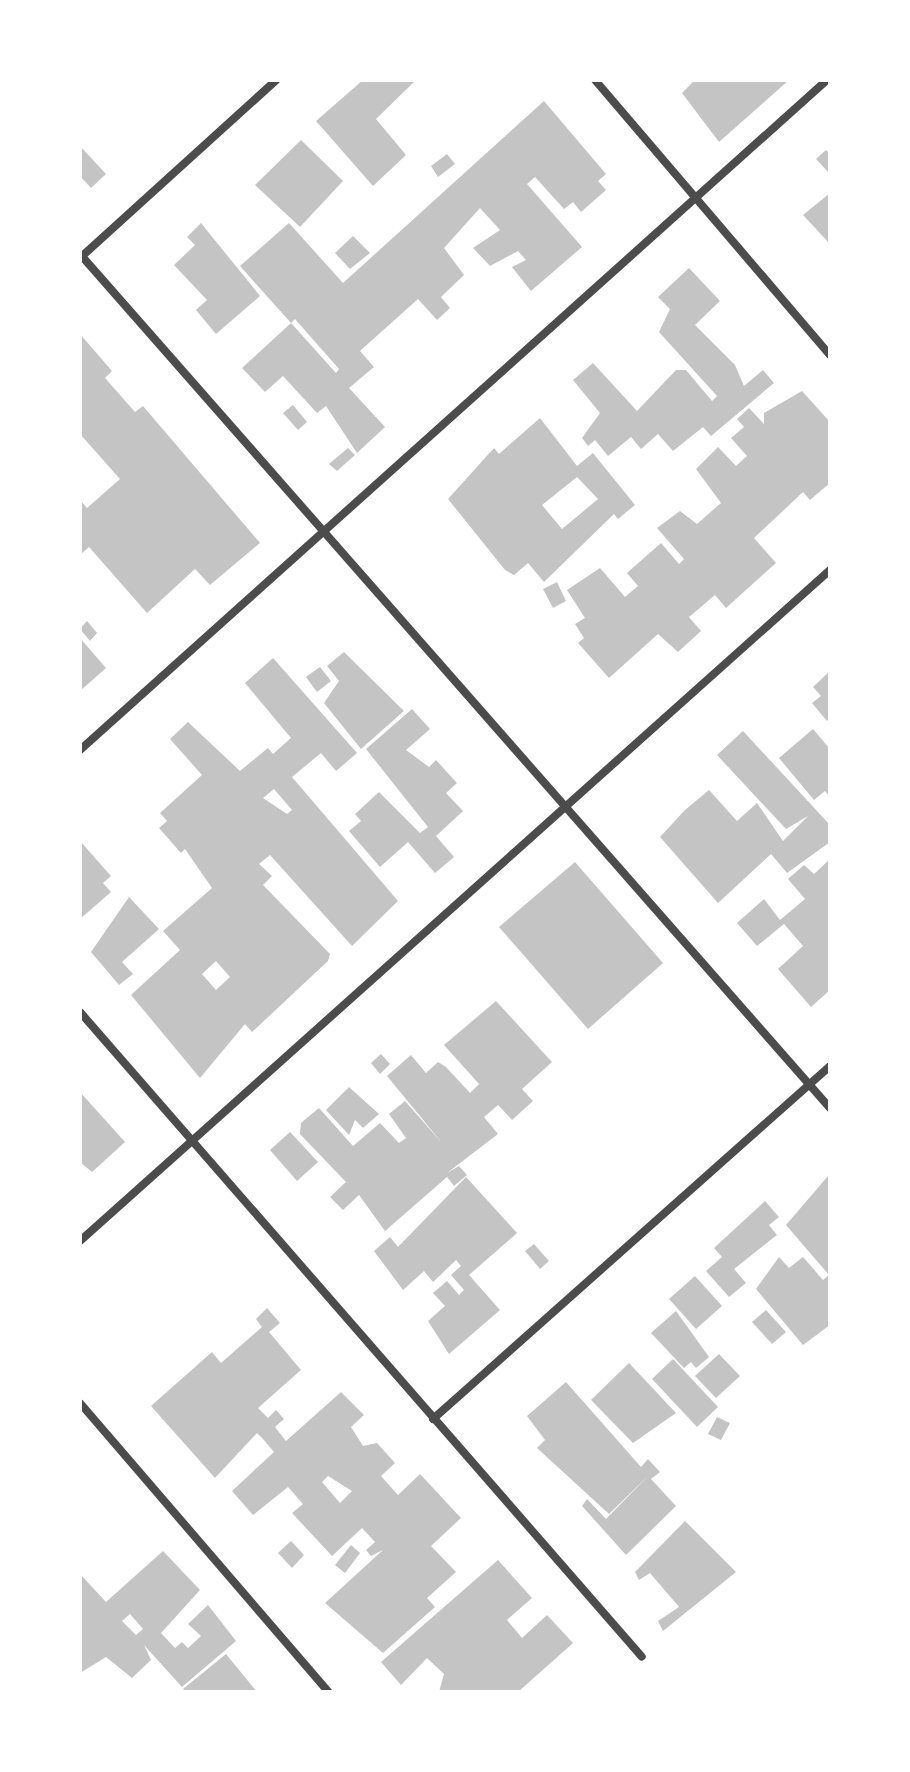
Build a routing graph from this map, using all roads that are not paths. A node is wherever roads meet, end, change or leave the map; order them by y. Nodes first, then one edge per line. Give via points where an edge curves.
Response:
1 (276, 80) edge
2 (595, 80) edge
3 (827, 80) edge
4 (695, 199) junction
5 (81, 256) edge
6 (830, 355) edge
7 (325, 531) junction
8 (830, 570) edge
9 (80, 750) edge
10 (569, 806) junction
11 (80, 1012) edge
12 (830, 1066) edge
13 (809, 1085) junction
14 (830, 1108) edge
15 (192, 1141) junction
16 (80, 1241) edge
17 (80, 1403) edge
18 (433, 1419) junction
19 (642, 1657) dead end
20 (329, 1692) edge

1 - 5 street
2 - 4 street
3 - 4 street
4 - 6 street
4 - 7 street
5 - 7 street
7 - 9 street
7 - 10 street
8 - 10 street
10 - 13 street
10 - 15 street
11 - 15 street
12 - 13 street
13 - 14 street
13 - 18 street
15 - 16 street
15 - 18 street
17 - 20 street
18 - 19 street

